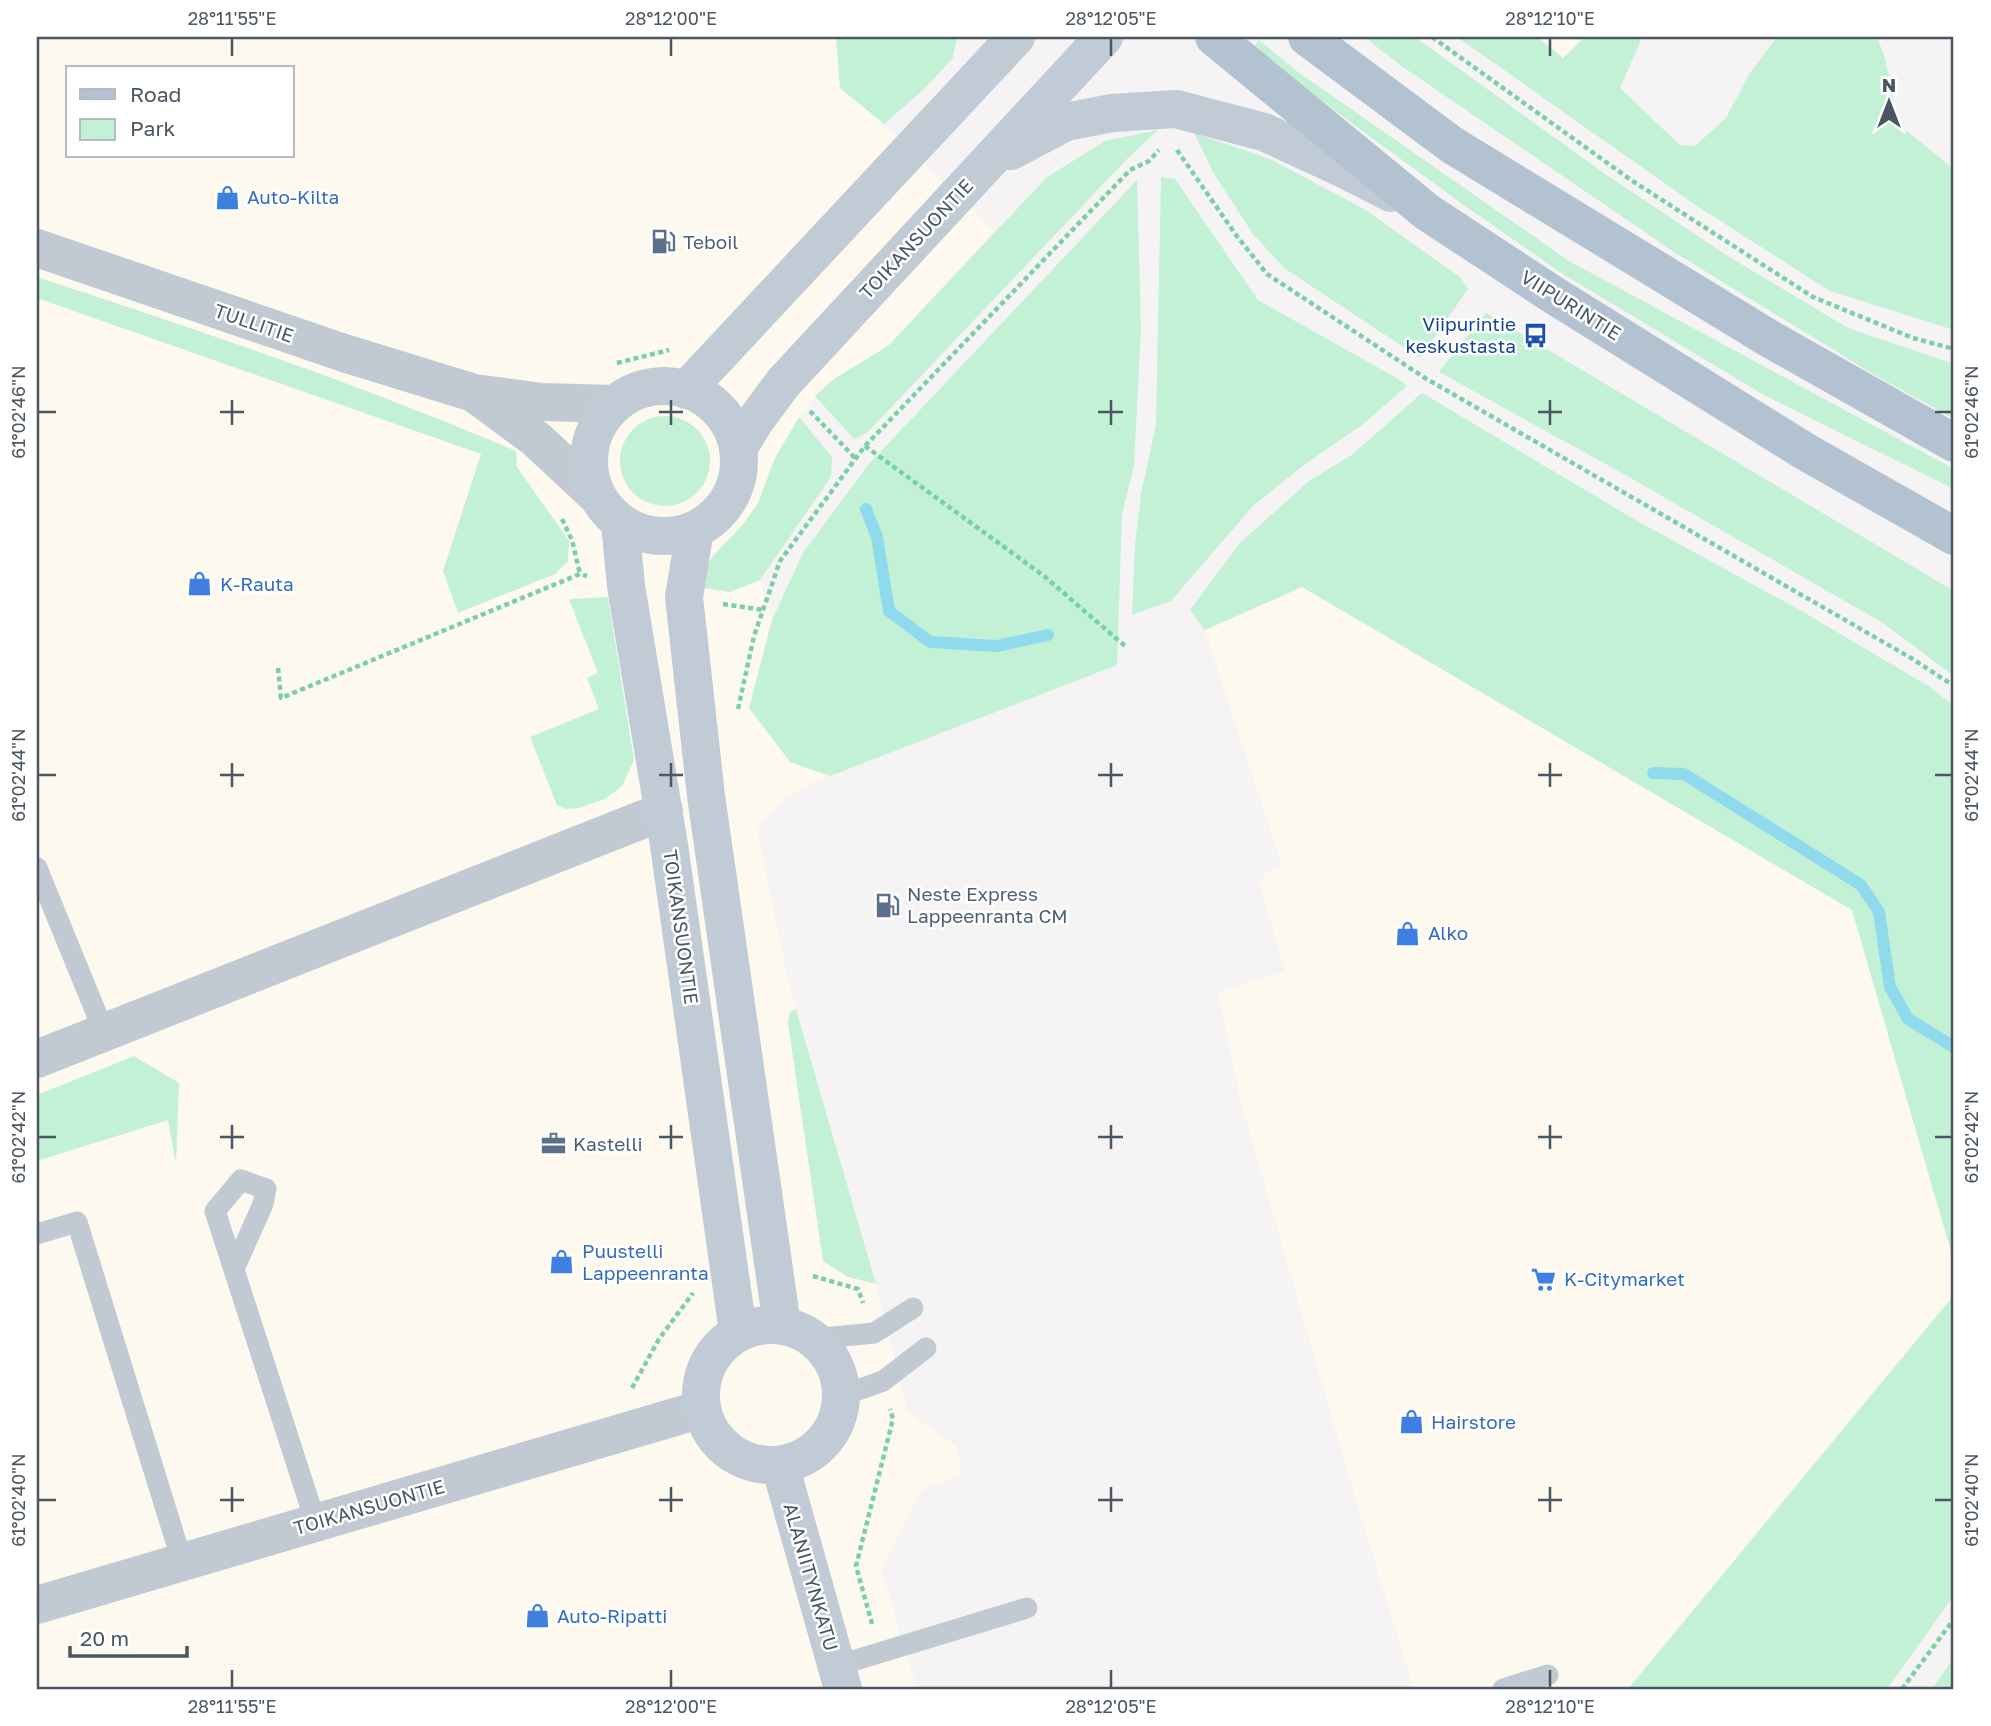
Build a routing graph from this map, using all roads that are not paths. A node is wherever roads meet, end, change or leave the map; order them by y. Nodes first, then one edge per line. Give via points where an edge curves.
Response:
1 (982, 37) edge
2 (1016, 37) edge
3 (1104, 37) edge
4 (1214, 37) edge
5 (1307, 37) edge
6 (941, 117) junction
7 (984, 165) junction
8 (1427, 212) junction
9 (37, 248) edge
10 (686, 390) junction
11 (474, 393) junction
12 (614, 404) junction
13 (1954, 443) edge
14 (738, 449) junction
15 (596, 495) junction
16 (620, 523) junction
17 (695, 530) junction
18 (1954, 536) edge
19 (664, 811) junction
20 (37, 868) edge
21 (104, 1032) junction
22 (37, 1059) edge
23 (37, 1234) edge
24 (234, 1269) dead end
25 (913, 1308) dead end
26 (738, 1332) junction
27 (798, 1332) junction
28 (926, 1348) dead end
29 (841, 1396) junction
30 (702, 1409) junction
31 (780, 1465) junction
32 (317, 1522) junction
33 (185, 1561) junction
34 (37, 1605) edge
35 (1027, 1608) dead end
36 (1548, 1675) dead end
37 (840, 1677) edge
38 (1503, 1689) edge

1 - 6 main road
2 - 6 main road
3 - 7 main road, TOIKANSUONTIE
4 - 8 main road, VIIPURINTIE
5 - 13 main road via 1451,145 1770,339
6 - 10 main road
7 - 8 main road via 1066,122 1112,113 1264,132
7 - 14 main road, TOIKANSUONTIE via 783,383
8 - 18 main road, VIIPURINTIE via 1806,452
9 - 11 street, TULLITIE
10 - 12 main road via 649,388
10 - 14 main road via 721,412
11 - 12 street, TULLITIE via 542,402
11 - 15 street, TULLITIE via 536,439
12 - 15 main road via 598,423 589,446 588,471
14 - 17 main road via 738,473 730,497 716,516
15 - 16 main road
16 - 17 main road via 657,537
16 - 19 main road, TOIKANSUONTIE via 626,586
17 - 27 main road via 684,597 706,796 775,1280
19 - 21 street
19 - 26 main road, TOIKANSUONTIE
20 - 21 lane
21 - 22 street
23 - 33 lane via 77,1222
24 - 32 lane
25 - 27 lane via 874,1333
26 - 27 main road via 760,1325
26 - 30 main road via 711,1356 700,1390
27 - 29 main road via 826,1350 840,1380
28 - 29 lane via 883,1381
29 - 31 main road via 838,1416 816,1449
30 - 31 main road via 709,1428 739,1458
30 - 32 street, TOIKANSUONTIE
31 - 37 main road, ALANIITYNKATU
32 - 33 street, TOIKANSUONTIE
33 - 34 street, TOIKANSUONTIE
35 - 37 lane via 880,1653
36 - 38 lane

